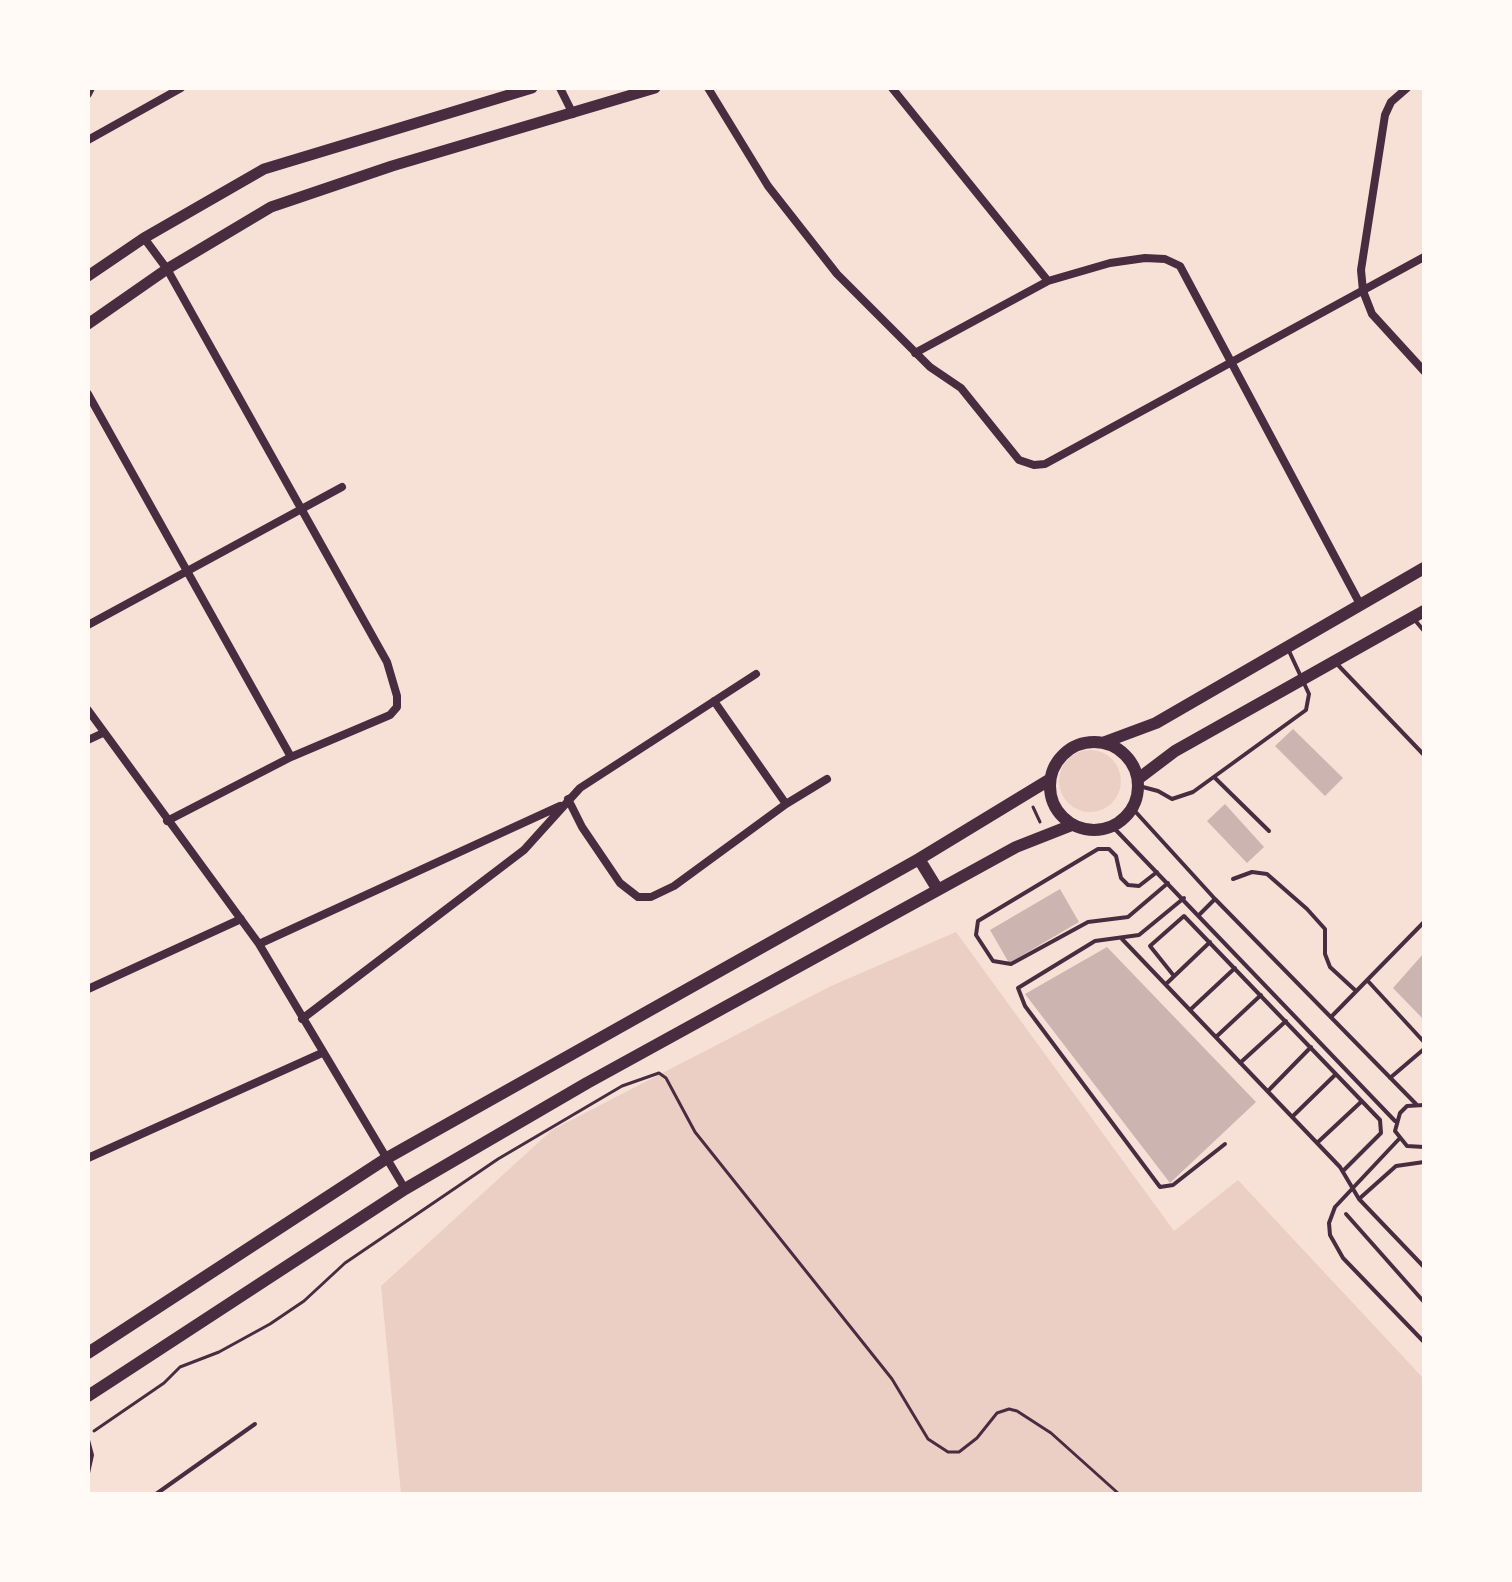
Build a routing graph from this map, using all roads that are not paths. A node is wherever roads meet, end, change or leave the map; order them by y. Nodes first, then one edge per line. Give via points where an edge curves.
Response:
1 (91, 88) edge
2 (181, 88) edge
3 (532, 88) edge
4 (560, 88) edge
5 (655, 88) edge
6 (708, 88) edge
7 (892, 88) edge
8 (1407, 88) edge
9 (88, 94) edge
10 (573, 114) junction
11 (88, 140) edge
12 (144, 238) junction
13 (1424, 257) edge
14 (167, 269) junction
15 (88, 276) edge
16 (1048, 281) junction
17 (1363, 291) junction
18 (88, 324) edge
19 (915, 353) junction
20 (1230, 362) junction
21 (1424, 371) edge
22 (88, 394) edge
23 (342, 487) dead end
24 (299, 507) junction
25 (1424, 568) edge
26 (188, 569) junction
27 (1360, 604) junction
28 (1418, 614) edge
29 (88, 625) edge
30 (1424, 631) edge
31 (1286, 646) junction
32 (1334, 662) junction
33 (756, 674) dead end
34 (1305, 679) junction
35 (714, 701) junction
36 (88, 710) edge
37 (103, 733) junction
38 (88, 740) edge
39 (1105, 742) junction
40 (1424, 755) edge
41 (291, 757) junction
42 (1213, 776) junction
43 (827, 779) dead end
44 (1049, 780) junction
45 (1139, 783) junction
46 (568, 799) junction
47 (786, 804) junction
48 (561, 806) junction
49 (1133, 809) junction
50 (167, 821) junction
51 (1072, 825) junction
52 (1113, 827) junction
53 (1269, 831) dead end
54 (919, 859) junction
55 (1157, 872) junction
56 (1233, 879) dead end
57 (1168, 883) junction
58 (938, 890) junction
59 (1184, 898) junction
60 (1215, 899) junction
61 (1200, 914) junction
62 (241, 919) junction
63 (1424, 922) edge
64 (1122, 939) junction
65 (1210, 942) junction
66 (259, 944) junction
67 (1235, 968) junction
68 (1174, 976) junction
69 (1367, 980) junction
70 (1166, 984) junction
71 (88, 989) edge
72 (1356, 991) junction
73 (1261, 995) junction
74 (1190, 1010) junction
75 (1332, 1016) junction
76 (302, 1019) junction
77 (1286, 1021) junction
78 (1216, 1037) junction
79 (1424, 1042) edge
80 (1311, 1047) junction
81 (1424, 1049) edge
82 (322, 1053) junction
83 (1240, 1063) junction
84 (1336, 1073) junction
85 (1390, 1078) junction
86 (1268, 1091) junction
87 (1362, 1101) junction
88 (1416, 1104) junction
89 (1424, 1105) edge
90 (1292, 1117) junction
91 (1395, 1121) junction
92 (1399, 1139) junction
93 (1317, 1143) junction
94 (1225, 1144) dead end
95 (1424, 1147) edge
96 (88, 1158) edge
97 (387, 1158) junction
98 (1424, 1162) edge
99 (1343, 1171) junction
100 (405, 1189) junction
101 (1353, 1189) junction
102 (1359, 1199) junction
103 (1346, 1214) dead end
104 (1424, 1267) edge
105 (1424, 1302) edge
106 (1424, 1342) edge
107 (88, 1353) edge
108 (88, 1396) edge
109 (255, 1424) dead end
110 (88, 1438) edge
111 (88, 1473) edge
112 (156, 1494) edge

1 - 9 street
2 - 11 street
3 - 12 main road via 279,163
4 - 10 street
5 - 10 main road
6 - 19 street via 797,224 837,274
7 - 16 street
8 - 17 street via 1385,115 1361,270
10 - 14 main road via 302,195 242,222
12 - 14 street
12 - 15 main road
13 - 17 street
14 - 18 main road
14 - 24 street
16 - 19 street
16 - 20 street via 1110,263 1165,259 1180,266 1191,281
17 - 20 street
17 - 21 street via 1372,314
19 - 20 street via 961,388 1019,460 1034,465 1045,464
20 - 27 street
22 - 26 street
23 - 24 street
24 - 26 street
24 - 41 street via 392,672 397,707 390,715
25 - 27 main road
26 - 29 street
26 - 41 street
27 - 31 main road
28 - 30 lane
28 - 32 main road
31 - 34 lane
31 - 39 main road via 1156,723
32 - 34 main road
32 - 40 lane
33 - 35 street
34 - 42 lane via 1306,710
34 - 45 main road via 1175,751
35 - 46 street
35 - 47 street
36 - 37 street
37 - 38 street
37 - 50 street
39 - 44 main road via 1075,745 1054,766
39 - 45 main road via 1130,758
41 - 50 street
42 - 45 lane via 1193,792 1172,799
42 - 53 lane
43 - 47 street
44 - 51 main road via 1059,814
44 - 54 main road
45 - 49 main road
46 - 47 street via 620,883 638,897 674,886
46 - 48 street
48 - 66 street
48 - 76 street via 524,850
49 - 52 main road
49 - 60 lane
50 - 62 street
51 - 52 main road via 1092,831
51 - 58 main road
52 - 55 lane
54 - 58 main road
54 - 97 main road
55 - 57 lane
55 - 57 lane via 1139,886 1128,885 1116,856 1098,849 978,921 976,935 993,961 1011,964 1088,922 1128,917
56 - 72 lane via 1252,872 1267,874 1307,909 1324,926 1330,967
57 - 59 lane
58 - 100 main road
59 - 61 lane
59 - 64 lane via 1147,930
60 - 61 lane
60 - 75 lane
61 - 91 lane
62 - 66 street
62 - 71 street
63 - 69 lane
64 - 70 lane
64 - 94 lane via 1095,941 1022,983 1019,994 1160,1187 1173,1185
65 - 67 lane
65 - 68 lane
65 - 68 lane via 1184,916 1153,941 1152,951
66 - 76 street
67 - 73 lane
67 - 74 lane
68 - 70 lane
69 - 72 lane
69 - 79 lane
70 - 74 lane
72 - 75 lane
73 - 77 lane
73 - 78 lane
74 - 78 lane
75 - 85 lane
76 - 82 street
77 - 80 lane
77 - 83 lane
78 - 83 lane
80 - 84 lane
80 - 86 lane
81 - 85 lane
82 - 96 street
82 - 97 street
83 - 86 lane
84 - 87 lane
84 - 90 lane
85 - 88 lane
86 - 90 lane
87 - 93 lane
87 - 99 lane via 1382,1128
88 - 89 lane
88 - 91 lane via 1407,1106
90 - 93 lane
91 - 92 lane
92 - 95 lane via 1407,1146
92 - 101 lane
93 - 99 lane
97 - 100 street
97 - 107 main road
98 - 102 lane via 1396,1166
99 - 101 lane
100 - 108 main road
101 - 102 lane
101 - 106 lane via 1330,1216 1335,1247
102 - 104 lane
103 - 105 lane
109 - 112 lane
110 - 111 lane

